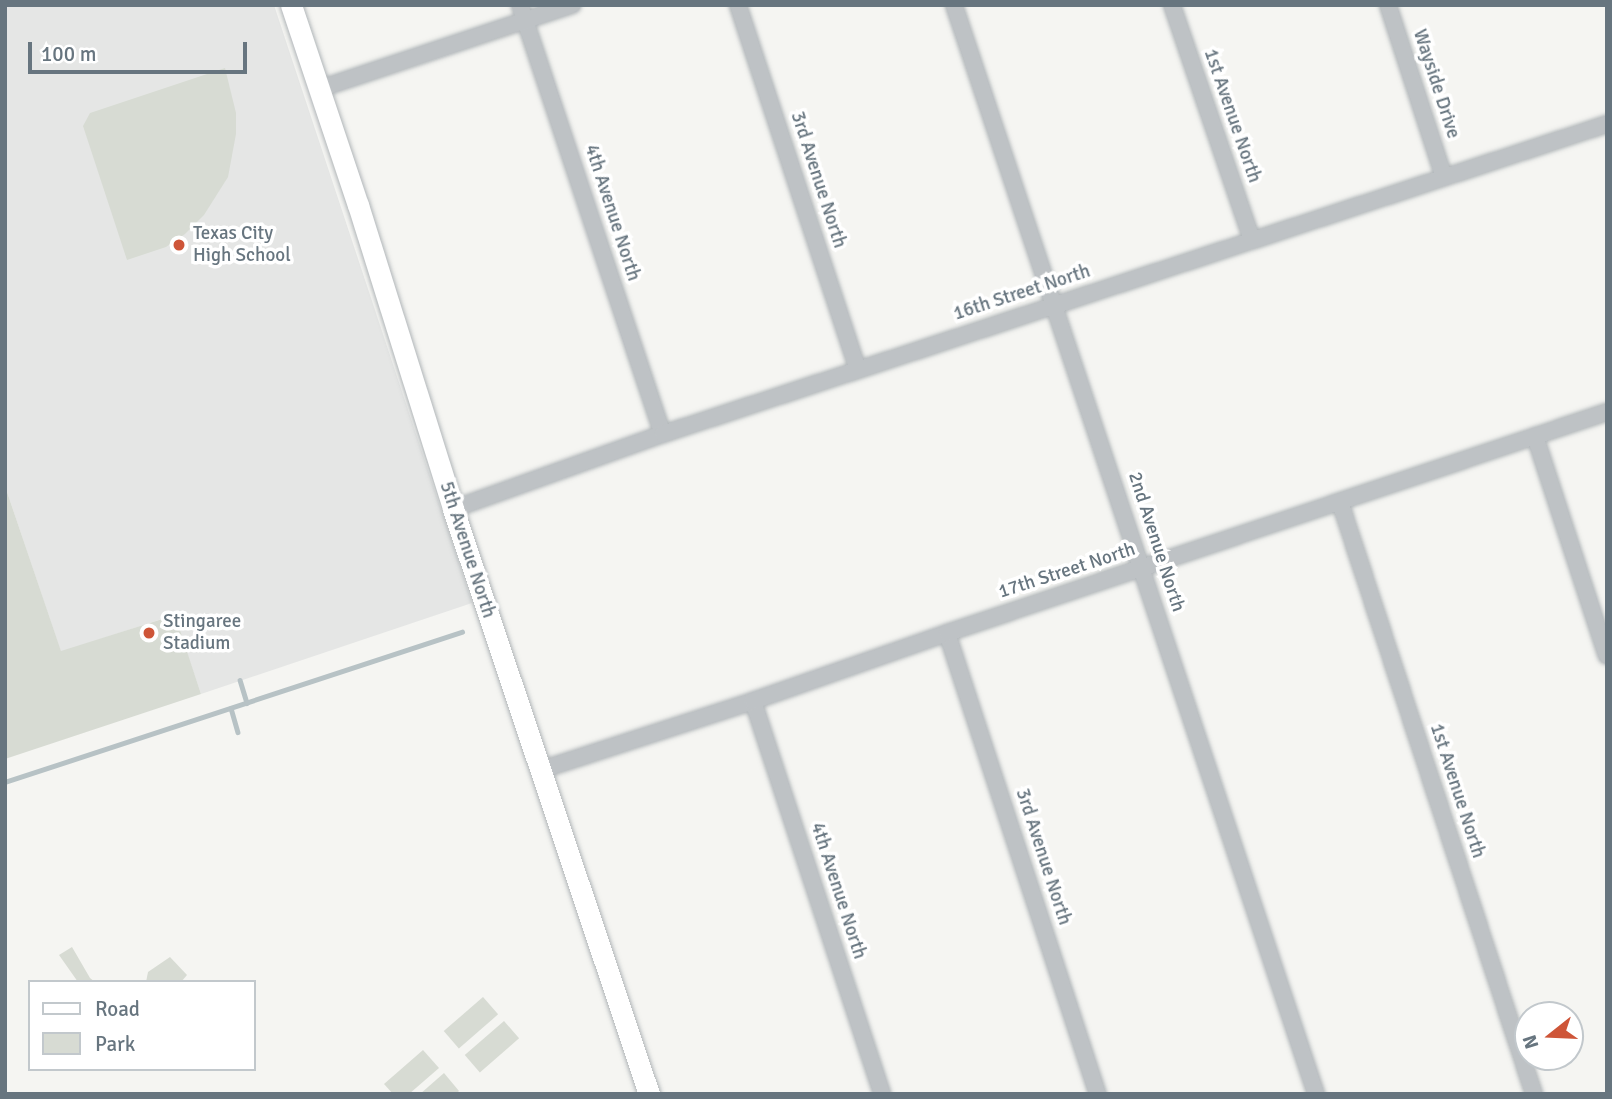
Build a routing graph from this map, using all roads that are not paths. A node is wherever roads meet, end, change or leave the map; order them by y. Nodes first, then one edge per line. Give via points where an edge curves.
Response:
1 (291, 5) edge
2 (572, 5) edge
3 (738, 5) edge
4 (954, 5) edge
5 (1172, 5) edge
6 (1388, 5) edge
7 (523, 13) edge
8 (320, 89) junction
9 (1607, 124) edge
10 (1444, 177) junction
11 (1252, 240) junction
12 (1055, 304) junction
13 (858, 369) junction
14 (1607, 412) edge
15 (663, 434) junction
16 (1535, 436) junction
17 (1340, 502) junction
18 (453, 509) junction
19 (1143, 568) junction
20 (947, 633) junction
21 (1607, 656) edge
22 (753, 701) junction
23 (541, 770) junction
24 (649, 1094) edge
25 (882, 1094) edge
26 (1098, 1094) edge
27 (1316, 1094) edge
28 (1534, 1094) edge

1 - 8 street, 5th Avenue North
2 - 7 street
3 - 13 street, 3rd Avenue North
4 - 12 street, 2nd Avenue North
5 - 11 street, 1st Avenue North
6 - 10 street, Wayside Drive
7 - 8 street
7 - 15 street, 4th Avenue North
8 - 18 street, 5th Avenue North
9 - 10 street, 16th Street North
10 - 11 street, 16th Street North
11 - 12 street, 16th Street North
12 - 13 street, 16th Street North
12 - 19 street, 2nd Avenue North
13 - 15 street, 16th Street North
14 - 16 street, 17th Street North
15 - 18 street, 16th Street North
16 - 17 street, 17th Street North
16 - 21 street
17 - 19 street, 17th Street North
17 - 28 street, 1st Avenue North
18 - 23 street, 5th Avenue North
19 - 20 street, 17th Street North
19 - 27 street, 2nd Avenue North
20 - 22 street, 17th Street North
20 - 26 street, 3rd Avenue North
22 - 23 street, 17th Street North
22 - 25 street, 4th Avenue North
23 - 24 street, 5th Avenue North

